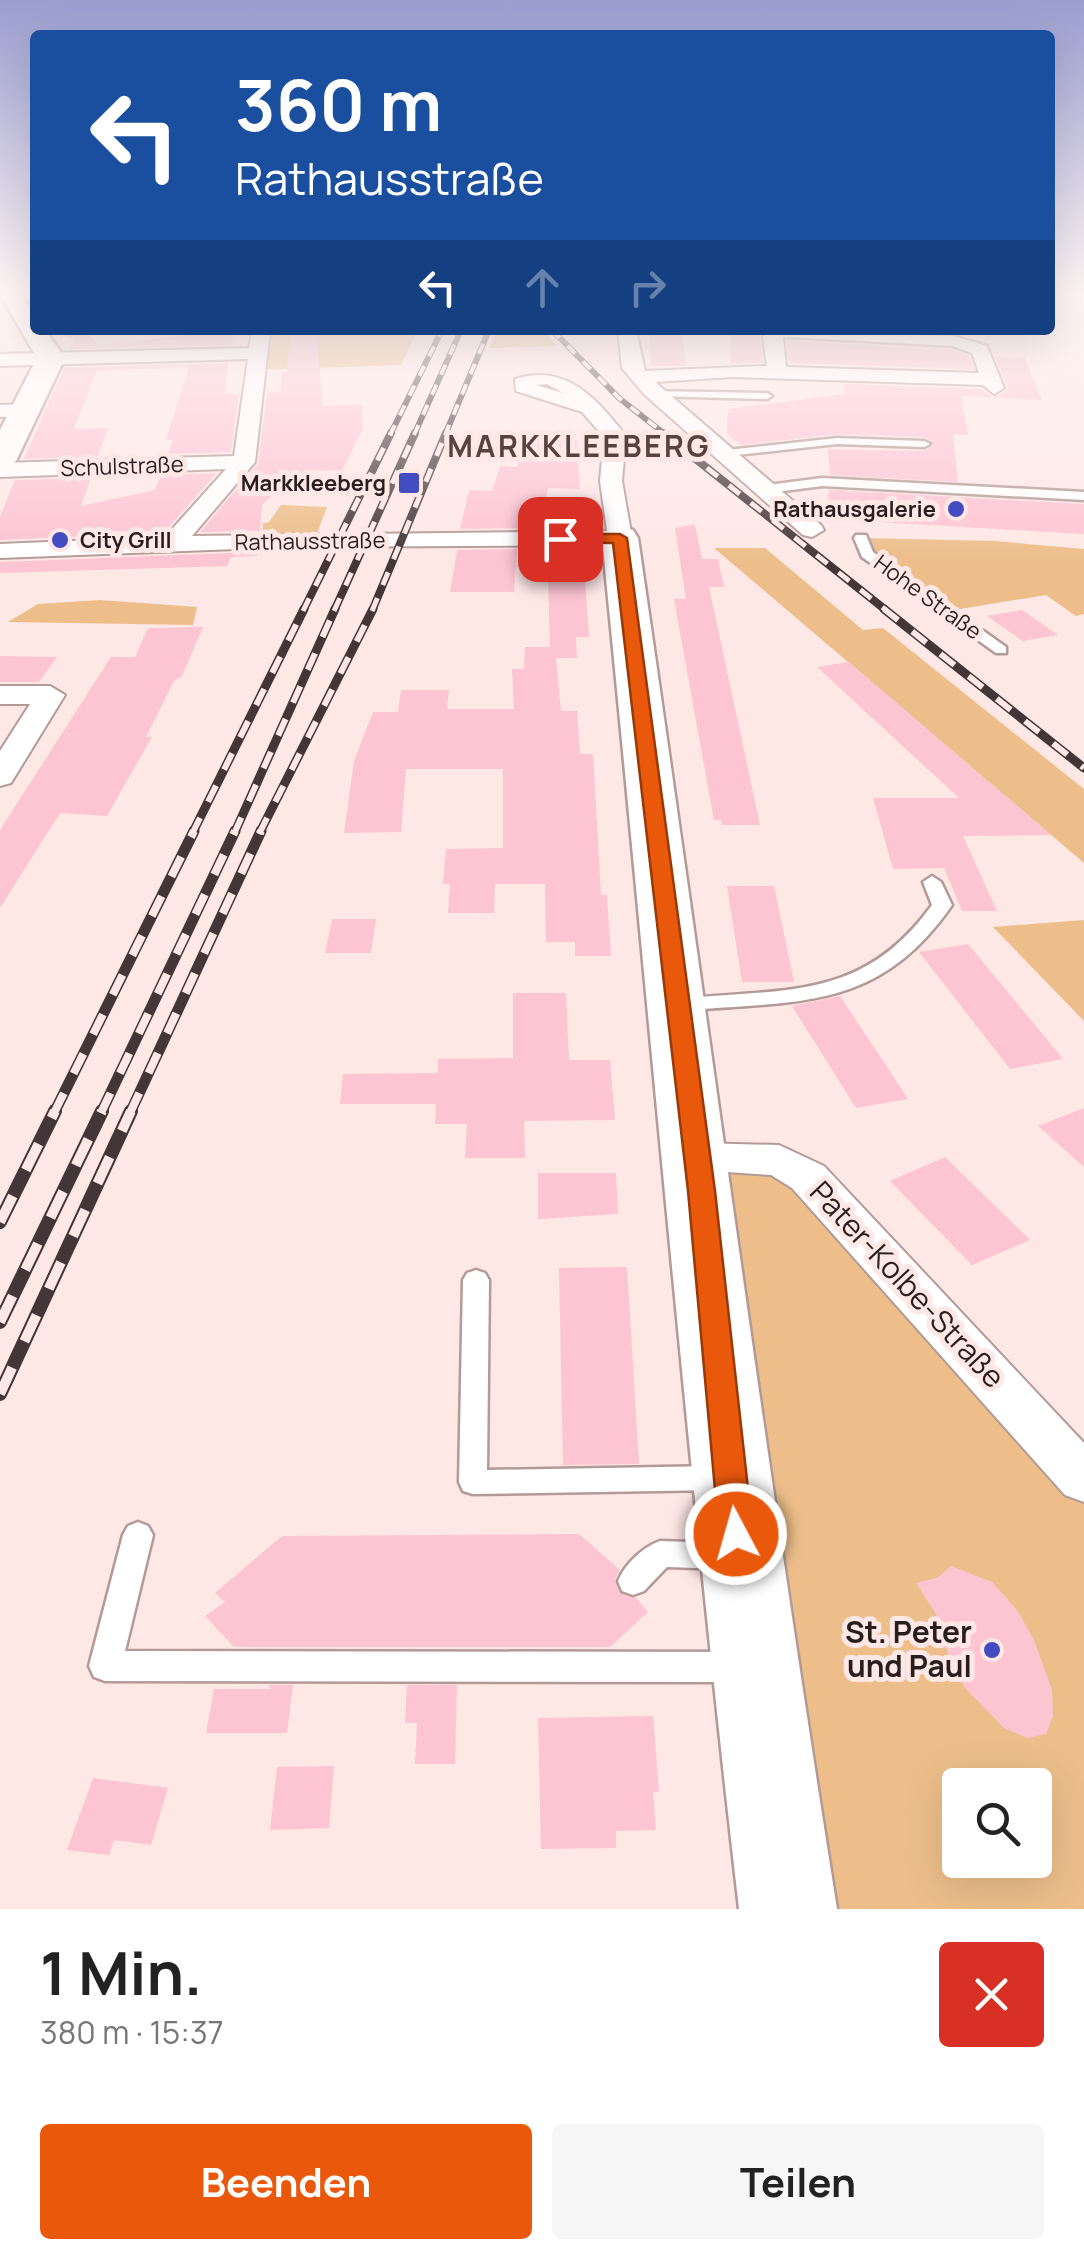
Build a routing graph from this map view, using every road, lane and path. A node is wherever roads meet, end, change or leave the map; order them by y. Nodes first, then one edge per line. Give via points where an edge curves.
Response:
1 (33, 383) edge
2 (254, 383) edge
3 (644, 383) edge
4 (673, 383) edge
5 (646, 386) junction
6 (767, 396) dead end
7 (584, 406) dead end
8 (13, 411) edge
9 (924, 444) dead end
10 (726, 453) junction
11 (0, 461) edge
12 (244, 462) junction
13 (0, 470) edge
14 (768, 489) junction
15 (1084, 496) edge
16 (812, 530) dead end
17 (620, 538) junction
18 (861, 538) dead end
19 (172, 544) junction
20 (0, 551) edge
21 (1001, 650) dead end
22 (0, 694) edge
23 (0, 776) edge
24 (932, 882) dead end
25 (678, 1005) junction
26 (697, 1158) junction
27 (476, 1280) dead end
28 (730, 1478) junction
29 (1084, 1478) edge
30 (138, 1535) dead end
31 (738, 1556) junction
32 (633, 1582) dead end
33 (753, 1667) junction
34 (788, 1909) edge

1 - 8 street
2 - 12 street
3 - 5 street
4 - 5 street
5 - 6 lane
5 - 10 street
7 - 17 street via 617,444 611,480
8 - 11 street
9 - 10 lane via 837,441
10 - 14 street
12 - 13 street, Schulstraße
12 - 19 street
14 - 15 lane via 822,482
14 - 16 street
17 - 19 street, Rathausstraße
17 - 25 street
18 - 21 lane, Hohe Straße via 867,554
19 - 20 street, Rathausstraße
22 - 23 street via 50,695
24 - 25 lane via 942,905 933,919 898,954 852,983
25 - 26 street
26 - 28 street
26 - 29 street, Pater-Kolbe-Straße via 779,1160 808,1177
27 - 28 lane via 473,1482
28 - 31 street
30 - 33 lane via 105,1666
31 - 32 lane via 660,1554
31 - 33 street
33 - 34 street

